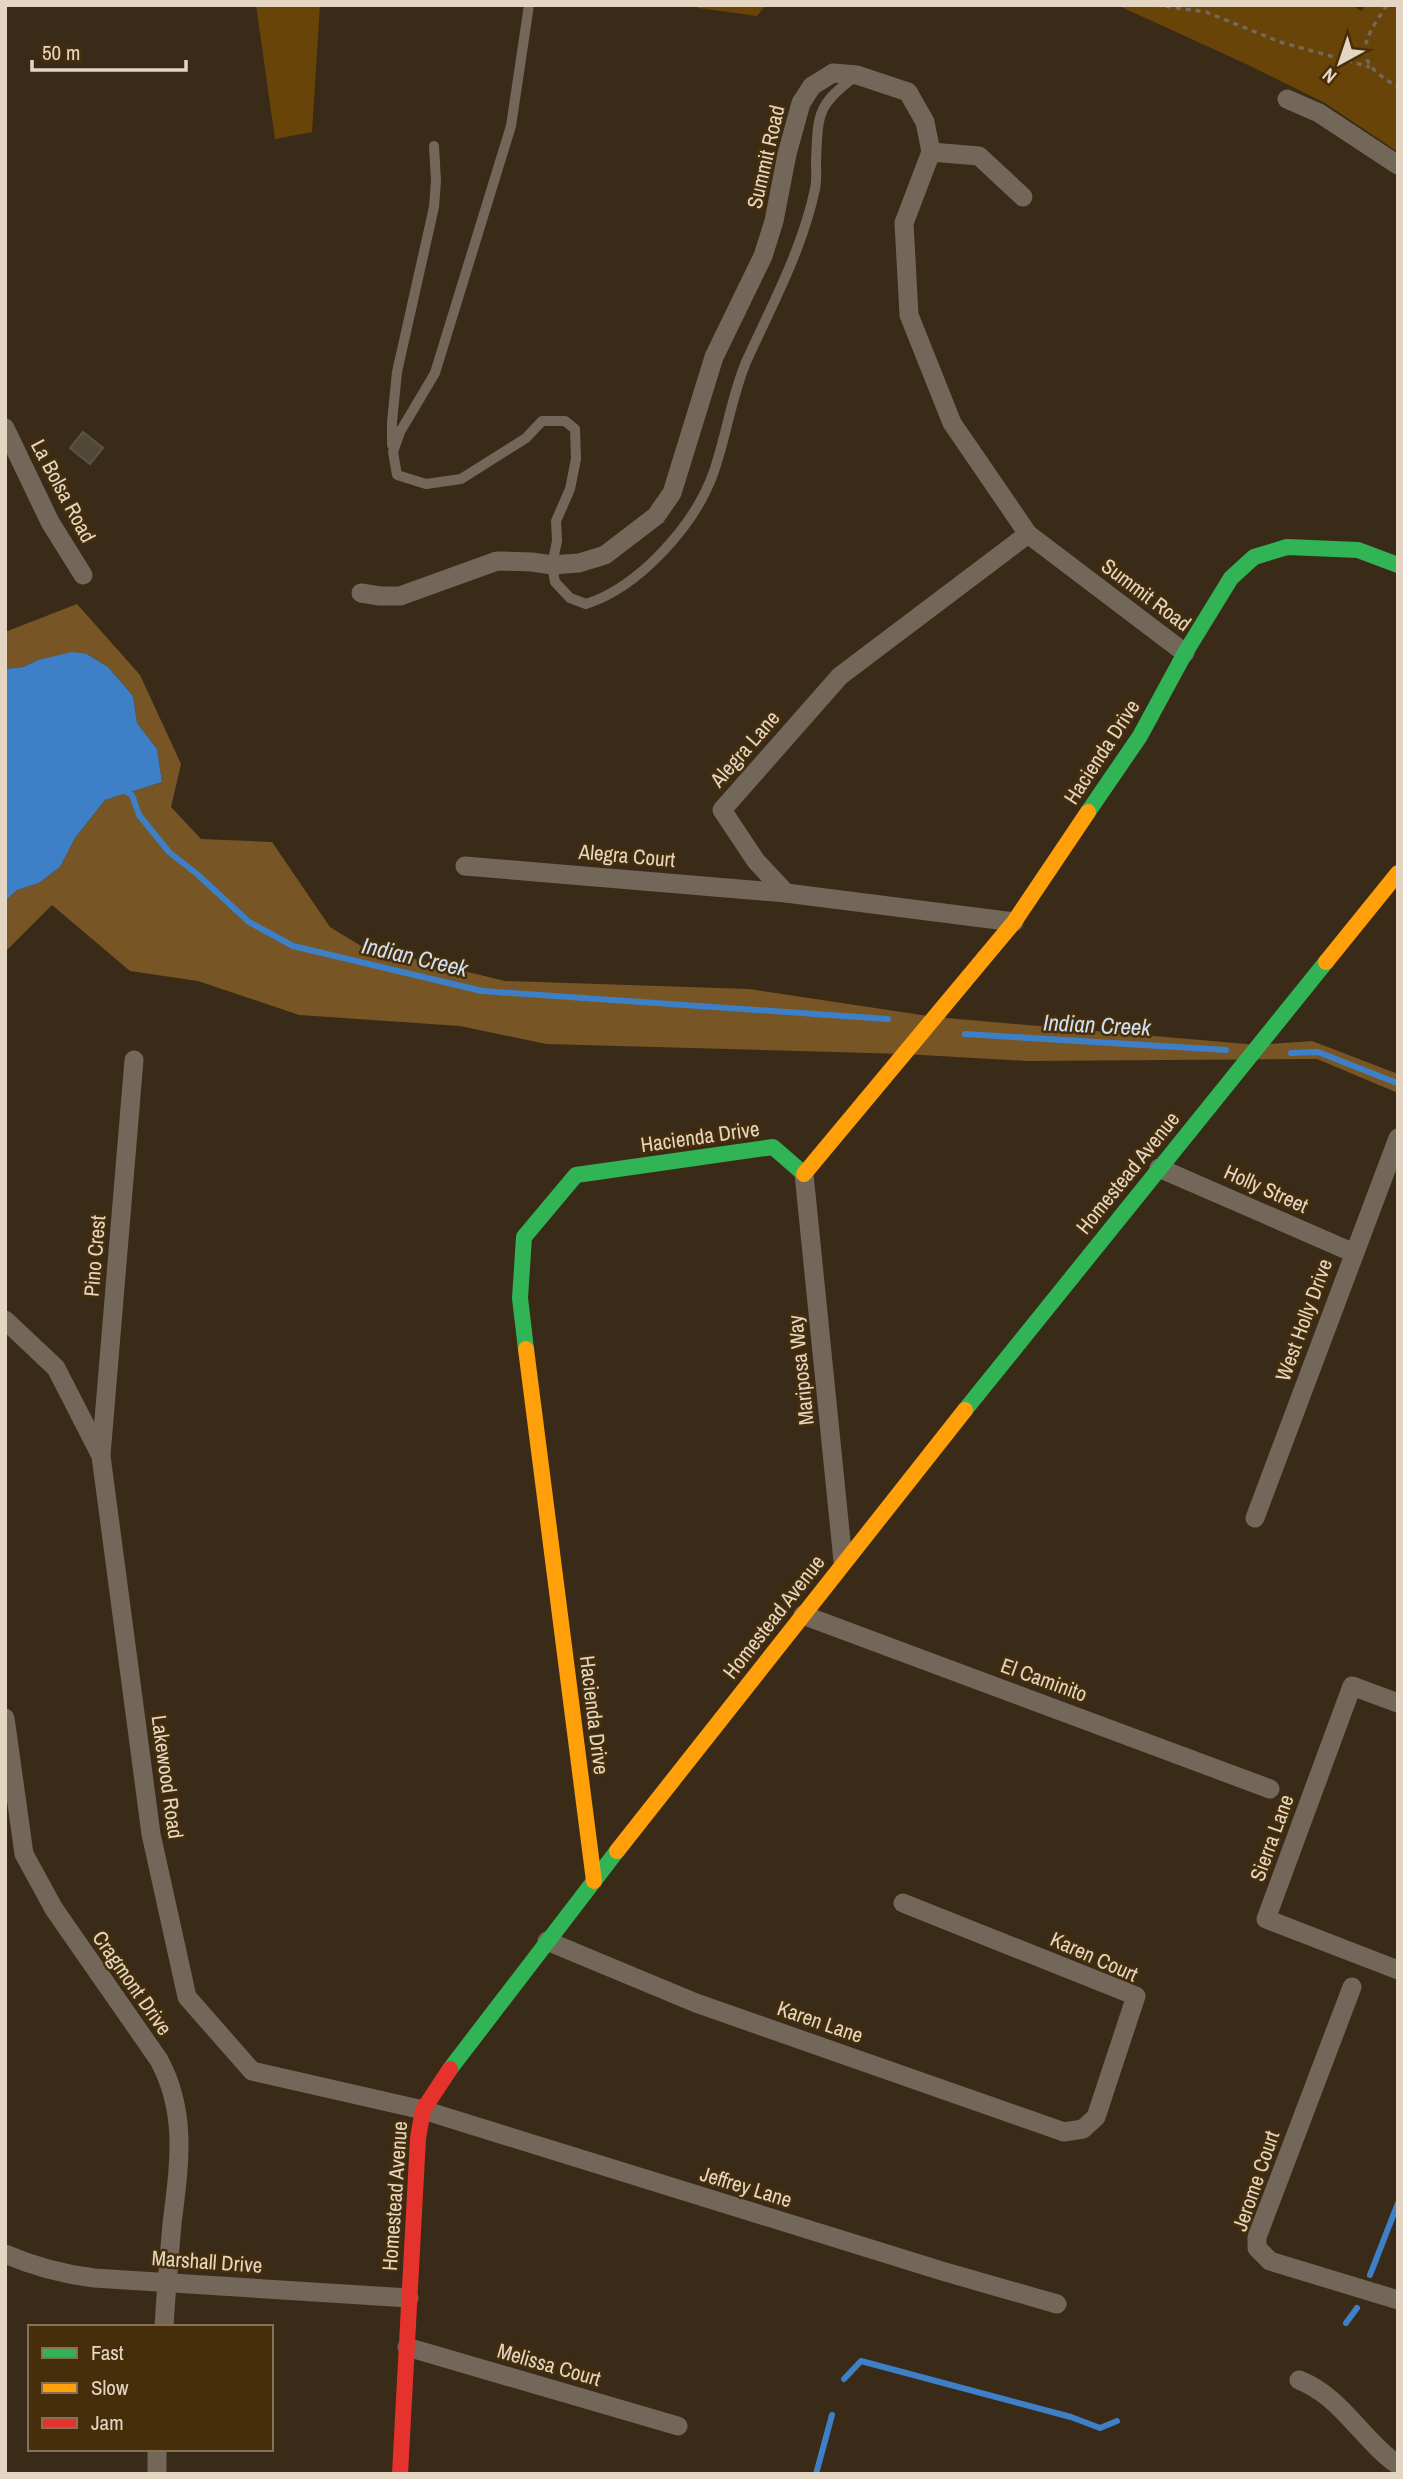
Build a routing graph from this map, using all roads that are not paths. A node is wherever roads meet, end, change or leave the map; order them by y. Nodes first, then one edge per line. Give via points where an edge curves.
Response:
1 (529, 5) edge
2 (857, 75) junction
3 (1287, 99) dead end
4 (435, 146) dead end
5 (931, 152) junction
6 (1398, 165) edge
7 (1023, 197) dead end
8 (5, 428) edge
9 (393, 452) junction
10 (1028, 534) junction
11 (552, 565) junction
12 (1398, 565) edge
13 (83, 575) dead end
14 (361, 593) dead end
15 (1185, 653) junction
16 (465, 866) dead end
17 (1398, 873) edge
18 (786, 892) junction
19 (1014, 922) junction
20 (134, 1060) dead end
21 (1398, 1138) edge
22 (1159, 1168) junction
23 (804, 1174) junction
24 (1354, 1252) junction
25 (5, 1320) edge
26 (101, 1456) junction
27 (1255, 1518) dead end
28 (843, 1562) junction
29 (803, 1615) junction
30 (1398, 1703) edge
31 (5, 1718) edge
32 (1269, 1789) dead end
33 (594, 1881) junction
34 (904, 1903) dead end
35 (547, 1941) junction
36 (1398, 1970) edge
37 (1352, 1987) dead end
38 (423, 2110) junction
39 (1083, 2129) joint
40 (5, 2254) edge
41 (166, 2283) junction
42 (409, 2298) junction
43 (1398, 2300) edge
44 (1056, 2304) dead end
45 (164, 2325) edge
46 (407, 2347) junction
47 (1299, 2380) dead end
48 (678, 2426) dead end
49 (157, 2451) edge
50 (1398, 2465) edge
51 (157, 2474) edge
52 (400, 2474) edge

1 - 9 lane via 511,126 435,373
2 - 5 street, Summit Road via 908,92 925,122
2 - 11 street, Summit Road via 833,73 812,86 801,103 763,256 714,357 672,493 656,516 605,555
2 - 11 lane via 835,91 819,115 816,187 791,266 745,364 713,476 694,511 642,573 606,598 586,604 570,598 555,582
3 - 6 street via 1319,113
4 - 9 lane via 434,207 397,372
5 - 7 street via 979,156
5 - 10 street, Summit Road via 904,223 909,315 952,423
8 - 13 street, La Bolsa Road via 50,522
9 - 11 lane via 397,475 426,484 461,479 526,438 542,421 565,421 575,429 576,460 556,521
10 - 15 street, Summit Road
10 - 18 street, Alegra Lane via 840,676 722,810 756,861
11 - 14 street, Summit Road via 497,561 400,596
12 - 15 street, Hacienda Drive via 1358,550 1287,547 1254,557 1231,578
15 - 19 street, Hacienda Drive via 1140,736
16 - 18 street, Alegra Court
17 - 22 street, Homestead Avenue
18 - 19 street
19 - 23 street, Hacienda Drive
20 - 26 street, Pino Crest
21 - 24 street, West Holly Drive
22 - 24 street, Holly Street
22 - 28 street, Homestead Avenue
23 - 28 street, Mariposa Way
23 - 33 street, Hacienda Drive via 773,1147 576,1175 524,1237 520,1298
24 - 27 street, West Holly Drive
25 - 26 street, Lakewood Road via 56,1368
26 - 38 street, Lakewood Road via 151,1834 187,1997 252,2071
28 - 29 street, Homestead Avenue
29 - 32 street, El Caminito
29 - 33 street, Homestead Avenue
30 - 36 street, Sierra Lane via 1352,1686 1266,1919
31 - 41 street, Cragmont Drive via 24,1854 54,1909 159,2060 175,2098 180,2155
33 - 35 street, Homestead Avenue
34 - 39 street, Karen Court via 1136,1996 1096,2118
35 - 38 street, Homestead Avenue
35 - 39 street, Karen Lane via 696,2003 1064,2132
37 - 43 street, Jerome Court via 1256,2237 1257,2248 1270,2261
38 - 42 street, Homestead Avenue via 416,2152
38 - 44 street, Jeffrey Lane
40 - 41 street, Marshall Drive via 62,2274
41 - 42 street, Marshall Drive
41 - 45 street, Cragmont Drive
42 - 46 street, Homestead Avenue
46 - 48 street, Melissa Court
46 - 52 street, Homestead Avenue
47 - 50 street via 1317,2387 1336,2403 1383,2455
49 - 51 street

